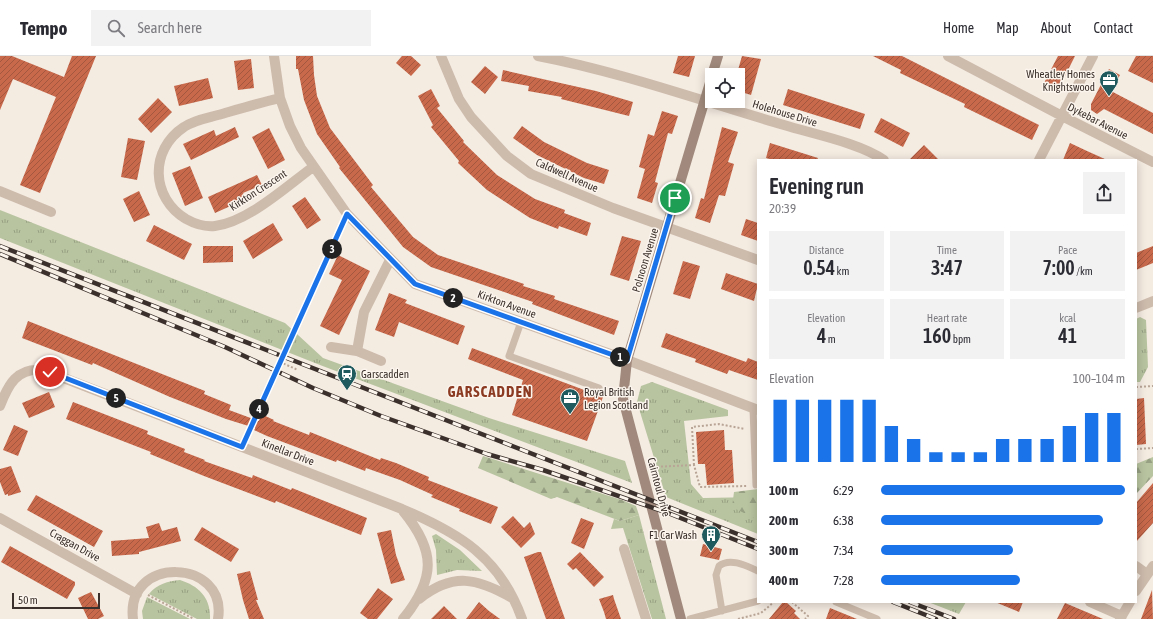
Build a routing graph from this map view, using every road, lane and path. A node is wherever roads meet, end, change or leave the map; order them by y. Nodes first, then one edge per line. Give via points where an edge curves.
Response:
1 (274, 56) edge
2 (441, 56) edge
3 (538, 56) edge
4 (718, 56) edge
5 (948, 56) edge
6 (1093, 56) edge
7 (581, 60) edge
8 (714, 68) edge
9 (280, 98) junction
10 (705, 98) edge
11 (704, 101) junction
12 (1062, 116) junction
13 (883, 159) edge
14 (1040, 159) edge
15 (1153, 162) edge
16 (313, 167) junction
17 (0, 191) edge
18 (50, 212) dead end
19 (347, 214) junction
20 (668, 227) junction
21 (390, 260) junction
22 (757, 260) edge
23 (1153, 301) edge
24 (1137, 308) edge
25 (521, 322) junction
26 (331, 347) dead end
27 (357, 351) junction
28 (627, 360) junction
29 (380, 361) dead end
30 (280, 362) junction
31 (298, 370) dead end
32 (1153, 386) edge
33 (1137, 387) edge
34 (599, 388) dead end
35 (0, 406) edge
36 (755, 409) edge
37 (754, 431) junction
38 (242, 447) junction
39 (1153, 448) edge
40 (1137, 449) edge
41 (694, 465) junction
42 (641, 469) junction
43 (756, 486) joint
44 (402, 509) junction
45 (0, 518) edge
46 (624, 549) dead end
47 (1137, 566) edge
48 (757, 570) edge
49 (1150, 570) edge
50 (1137, 590) edge
51 (137, 594) junction
52 (513, 599) junction
53 (418, 600) junction
54 (757, 602) edge
55 (773, 603) edge
56 (793, 603) edge
57 (838, 603) edge
58 (1092, 603) edge
59 (1129, 603) edge
60 (722, 611) junction
61 (1121, 618) edge
62 (133, 619) edge
63 (194, 619) edge
64 (218, 619) edge
65 (403, 619) edge
66 (522, 619) edge
67 (646, 619) edge
68 (681, 619) edge
69 (690, 619) edge
70 (738, 619) edge
71 (805, 619) edge
72 (877, 619) edge

1 - 9 street, Kirkton Avenue
2 - 20 street, Caldwell Avenue via 458,99 475,122 507,156 531,174
3 - 7 street, Holehouse Drive
4 - 8 street, Polnoon Avenue
5 - 12 street, Dykebar Avenue
6 - 12 street
7 - 11 street, Holehouse Drive
9 - 16 street, Kirkton Avenue via 290,126
9 - 16 street, Kirkton Crescent via 202,119 185,126 173,136 165,145 158,174 166,200 178,214 189,221 199,225 215,226 253,210
10 - 11 street, Polnoon Avenue
11 - 13 street, Holehouse Drive via 849,145 876,154
11 - 20 street, Polnoon Avenue
12 - 14 street
12 - 15 street, Dykebar Avenue
16 - 19 street, Kirkton Avenue
17 - 18 street
19 - 21 street, Kirkton Avenue
19 - 30 path
20 - 22 street, Caldwell Avenue
20 - 28 street, Polnoon Avenue
21 - 25 street, Kirkton Avenue via 415,284
21 - 27 street via 364,312
23 - 24 street
25 - 28 street, Kirkton Avenue
25 - 34 lane via 509,356
26 - 27 street
27 - 29 street
28 - 36 street, Kirkton Avenue
28 - 42 street, Cairntoul Drive via 623,399
30 - 31 path
30 - 38 path
32 - 33 path
35 - 38 street, Kinellar Drive via 10,384 17,376 27,371 43,370
36 - 37 lane
37 - 41 path via 720,424 692,427
37 - 43 lane
38 - 44 street, Kinellar Drive
39 - 40 path
41 - 42 path
41 - 43 path via 700,487
42 - 68 street, Cairntoul Drive
44 - 52 street, Kinellar Drive via 443,527 465,541 490,564
44 - 53 street via 418,531 427,554 426,580
45 - 51 street, Craggan Drive
46 - 67 street
47 - 49 street
48 - 60 lane via 733,562 719,566 716,578
49 - 50 street
51 - 62 street via 133,605
51 - 63 path via 148,595
51 - 64 street via 153,577 170,571 187,572 198,576 214,593 218,604
52 - 53 street via 484,583 462,580 437,586
52 - 66 street, Kinellar Drive
53 - 65 street
54 - 60 lane
55 - 70 path via 762,613
56 - 71 path via 808,616
57 - 72 lane
58 - 61 street
59 - 61 street
60 - 69 lane

